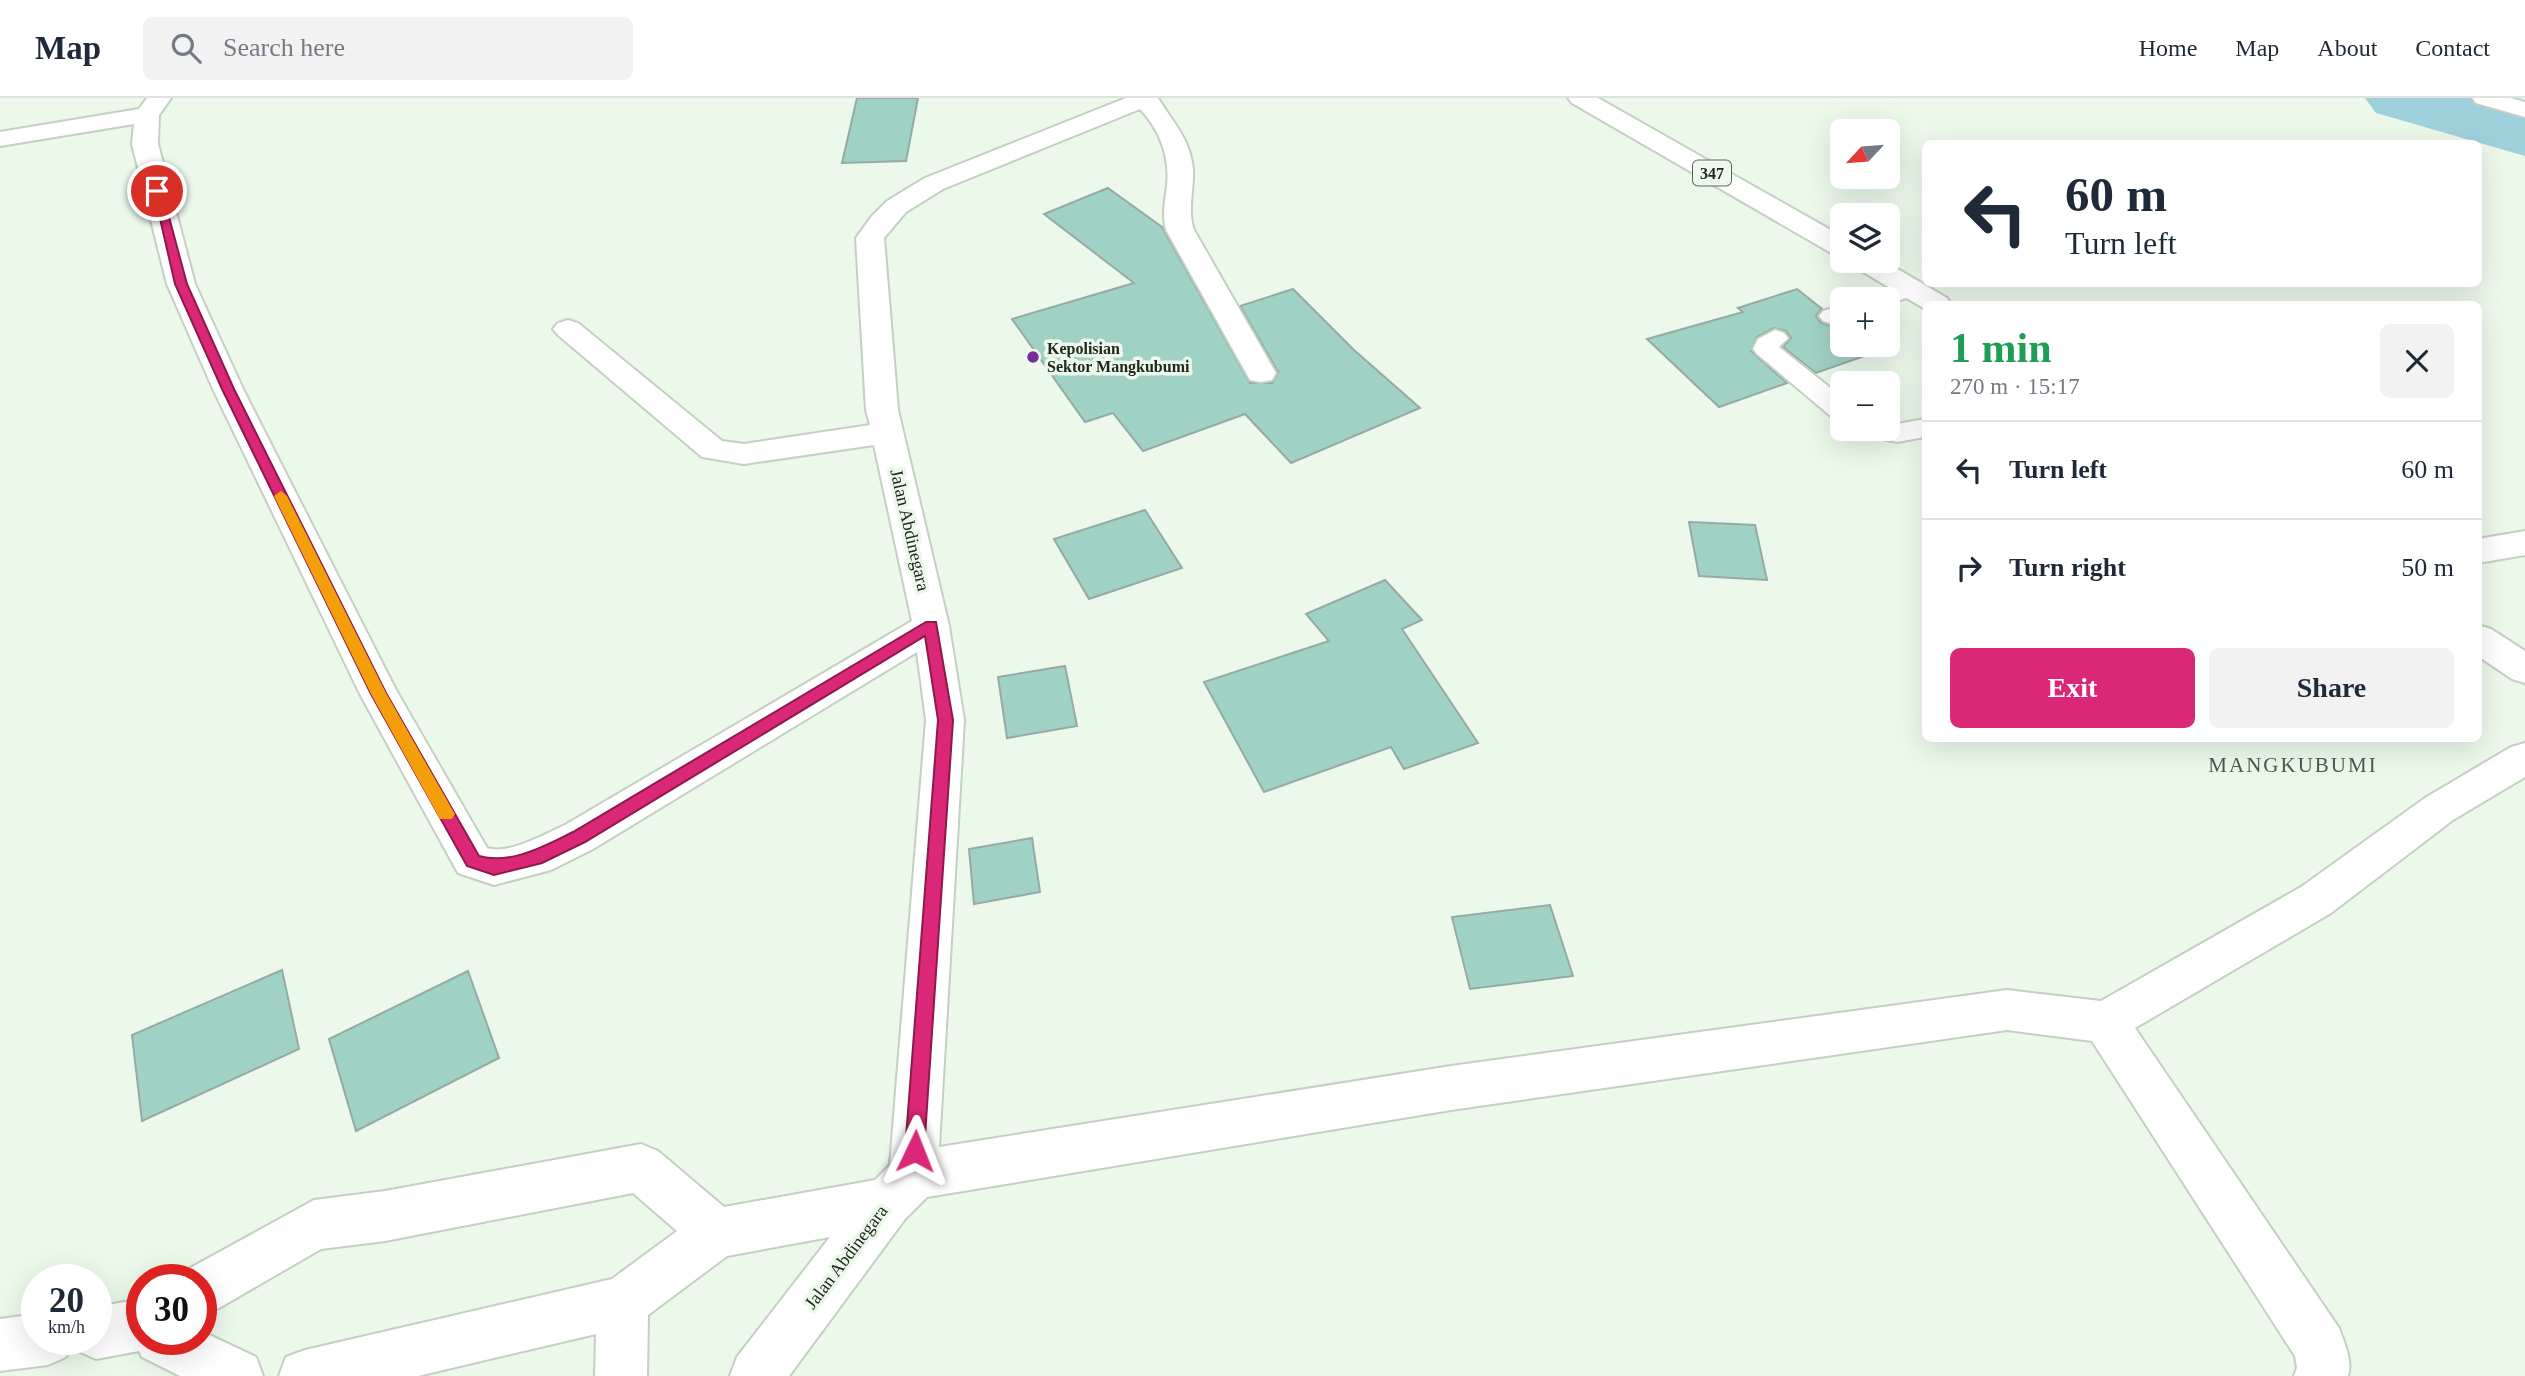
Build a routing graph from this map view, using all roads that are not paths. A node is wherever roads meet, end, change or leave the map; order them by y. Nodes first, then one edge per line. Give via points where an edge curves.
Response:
1 (1580, 98) edge
2 (2484, 98) edge
3 (1145, 99) edge
4 (146, 104) edge
5 (2525, 110) edge
6 (0, 122) edge
7 (0, 139) edge
8 (1830, 241) edge
9 (1886, 273) edge
10 (1913, 288) junction
11 (1900, 292) edge
12 (1932, 301) edge
13 (568, 329) dead end
14 (1775, 338) dead end
15 (1261, 373) dead end
16 (1830, 401) edge
17 (1922, 429) edge
18 (1900, 432) edge
19 (887, 433) junction
20 (2525, 543) edge
21 (2482, 550) edge
22 (931, 626) junction
23 (2482, 641) edge
24 (2525, 668) edge
25 (2525, 758) edge
26 (2105, 1023) junction
27 (901, 1188) junction
28 (717, 1233) junction
29 (217, 1281) edge
30 (623, 1302) junction
31 (21, 1342) edge
32 (0, 1345) edge
33 (189, 1355) edge
34 (2326, 1366) edge
35 (237, 1376) edge
36 (305, 1376) edge
37 (621, 1376) edge
38 (756, 1376) edge

1 - 8 street, 347
2 - 5 street
3 - 15 street via 1175,139 1180,230
3 - 19 street, Jalan Abdinegara via 931,185 890,211 875,227 870,238 875,340
4 - 6 street
4 - 7 street
4 - 22 street via 145,144 181,284 379,694 473,861 494,867 536,858 579,837
9 - 10 street
10 - 11 lane
10 - 12 street
13 - 19 street via 713,450 744,454
14 - 16 lane via 1766,349
17 - 18 lane
19 - 22 street, Jalan Abdinegara
20 - 21 street
22 - 27 street, Jalan Abdinegara via 946,720 916,1103
23 - 24 street
25 - 26 street via 2439,809 2316,900
26 - 27 street via 2007,1010 1451,1088
26 - 34 street
27 - 28 street
27 - 38 street, Jalan Abdinegara
28 - 29 street via 641,1168 314,1225
28 - 30 street
30 - 36 street
30 - 37 street
31 - 32 street
33 - 35 street

